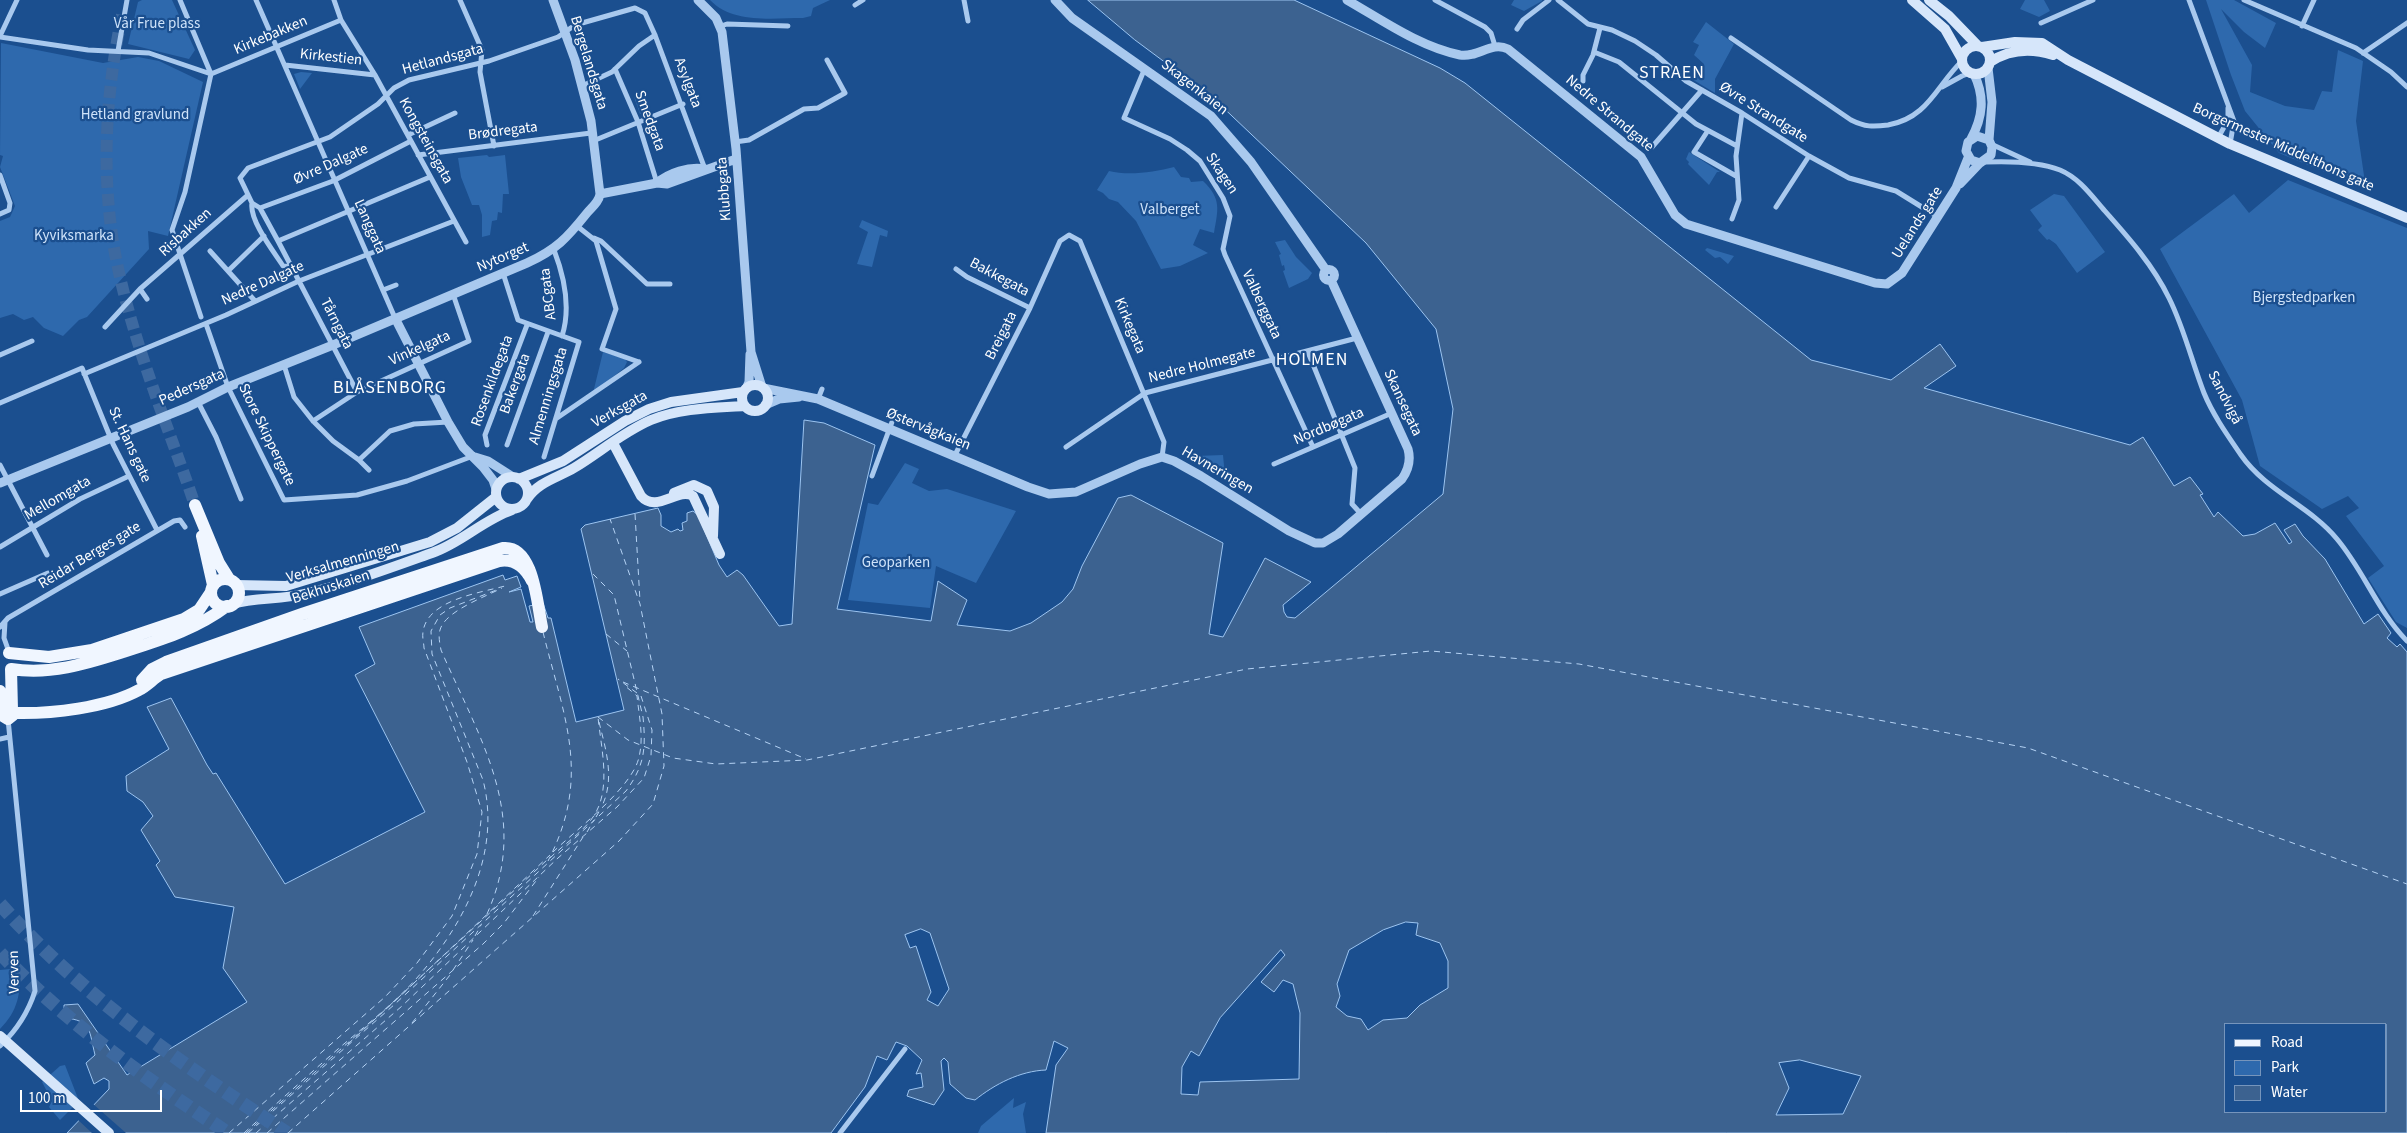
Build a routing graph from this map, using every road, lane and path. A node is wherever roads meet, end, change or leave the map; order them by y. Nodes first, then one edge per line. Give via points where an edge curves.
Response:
1 (17, 0) edge
2 (128, 0) edge
3 (180, 0) edge
4 (256, 0) edge
5 (334, 0) edge
6 (460, 0) edge
7 (553, 0) edge
8 (698, 0) edge
9 (863, 0) edge
10 (964, 0) edge
11 (1055, 0) edge
12 (1347, 0) edge
13 (1435, 0) edge
14 (1549, 0) edge
15 (1558, 0) edge
16 (1912, 0) edge
17 (1929, 0) edge
18 (2093, 0) edge
19 (2189, 0) edge
20 (2244, 0) edge
21 (2314, 0) edge
22 (855, 5) dead end
23 (640, 9) joint
24 (341, 20) junction
25 (968, 21) dead end
26 (2041, 23) dead end
27 (2407, 23) edge
28 (721, 26) junction
29 (788, 26) dead end
30 (2302, 26) junction
31 (1517, 28) dead end
32 (1600, 28) junction
33 (565, 32) junction
34 (655, 35) junction
35 (0, 36) edge
36 (1731, 38) dead end
37 (1495, 46) junction
38 (1980, 47) junction
39 (277, 48) junction
40 (118, 51) junction
41 (1594, 52) junction
42 (2363, 53) junction
43 (828, 60) dead end
44 (1962, 60) junction
45 (2068, 60) junction
46 (481, 64) junction
47 (285, 65) junction
48 (1145, 68) junction
49 (1989, 68) junction
50 (615, 69) junction
51 (211, 74) junction
52 (375, 75) junction
53 (1973, 76) junction
54 (1583, 81) dead end
55 (581, 87) junction
56 (2407, 87) edge
57 (1939, 89) junction
58 (1702, 90) junction
59 (386, 96) junction
60 (682, 104) junction
61 (2228, 105) junction
62 (455, 113) dead end
63 (1742, 113) junction
64 (1683, 114) junction
65 (638, 122) junction
66 (1708, 132) junction
67 (408, 135) junction
68 (592, 137) junction
69 (2218, 138) junction
70 (1971, 139) junction
71 (411, 141) junction
72 (735, 142) junction
73 (1990, 142) junction
74 (317, 144) junction
75 (2230, 144) junction
76 (494, 146) junction
77 (1737, 146) junction
78 (1652, 148) dead end
79 (418, 155) junction
80 (1809, 156) junction
81 (1968, 158) junction
82 (736, 159) junction
83 (1983, 162) junction
84 (2033, 164) junction
85 (705, 168) junction
86 (0, 175) edge
87 (1736, 176) junction
88 (430, 177) junction
89 (240, 178) joint
90 (333, 181) junction
91 (657, 183) junction
92 (1956, 188) junction
93 (248, 194) junction
94 (600, 194) junction
95 (252, 203) junction
96 (1776, 207) dead end
97 (260, 208) junction
98 (348, 210) junction
99 (0, 214) edge
100 (1939, 218) junction
101 (2407, 218) edge
102 (1732, 219) dead end
103 (454, 221) junction
104 (577, 226) junction
105 (264, 236) junction
106 (1073, 236) joint
107 (594, 238) junction
108 (278, 241) junction
109 (466, 242) dead end
110 (554, 250) junction
111 (210, 251) dead end
112 (366, 254) junction
113 (181, 255) junction
114 (1224, 255) joint
115 (292, 267) junction
116 (956, 269) dead end
117 (228, 271) junction
118 (503, 273) junction
119 (1902, 274) joint
120 (1331, 280) joint
121 (299, 281) junction
122 (670, 284) dead end
123 (396, 285) dead end
124 (140, 289) junction
125 (383, 290) junction
126 (453, 294) junction
127 (147, 299) dead end
128 (255, 301) junction
129 (1030, 308) junction
130 (201, 317) dead end
131 (395, 318) junction
132 (206, 324) junction
133 (527, 325) junction
134 (105, 327) dead end
135 (548, 332) junction
136 (562, 336) junction
137 (1357, 338) junction
138 (32, 341) dead end
139 (579, 342) joint
140 (333, 345) junction
141 (751, 352) junction
142 (1308, 352) junction
143 (0, 355) edge
144 (1273, 361) junction
145 (418, 363) junction
146 (284, 365) junction
147 (83, 371) junction
148 (228, 387) junction
149 (762, 387) junction
150 (822, 389) dead end
151 (745, 391) junction
152 (357, 392) junction
153 (1144, 394) junction
154 (818, 399) junction
155 (198, 402) junction
156 (0, 403) edge
157 (765, 404) junction
158 (745, 406) junction
159 (1392, 413) junction
160 (557, 419) junction
161 (313, 421) junction
162 (448, 422) junction
163 (890, 426) junction
164 (1342, 435) junction
165 (111, 438) junction
166 (613, 443) junction
167 (487, 445) dead end
168 (506, 445) dead end
169 (1066, 447) dead end
170 (1314, 447) junction
171 (955, 455) junction
172 (473, 456) junction
173 (544, 457) dead end
174 (1162, 458) junction
175 (359, 460) junction
176 (1274, 464) dead end
177 (0, 465) edge
178 (369, 470) dead end
179 (129, 476) junction
180 (872, 476) dead end
181 (516, 478) junction
182 (4, 482) edge
183 (1028, 487) joint
184 (496, 493) junction
185 (241, 499) dead end
186 (527, 499) junction
187 (644, 500) junction
188 (194, 505) tunnel mouth
189 (512, 510) junction
190 (1362, 514) junction
191 (200, 521) junction
192 (185, 527) dead end
193 (33, 528) junction
194 (157, 530) junction
195 (1329, 540) joint
196 (714, 542) junction
197 (0, 547) edge
198 (720, 554) dead end
199 (47, 555) dead end
200 (48, 573) dead end
201 (532, 581) junction
202 (233, 582) junction
203 (0, 586) edge
204 (212, 588) junction
205 (2, 593) edge
206 (351, 599) junction
207 (229, 605) junction
208 (6, 621) junction
209 (0, 627) edge
210 (542, 627) dead end
211 (2407, 642) edge
212 (4, 652) edge
213 (5, 671) edge
214 (161, 674) junction
215 (0, 691) edge
216 (134, 692) junction
217 (9, 713) junction
218 (10, 737) junction
219 (0, 739) edge
220 (0, 1036) edge
221 (0, 1046) edge
222 (905, 1049) dead end
223 (108, 1133) edge
224 (840, 1133) edge

1 - 35 street
2 - 40 street
3 - 51 street
4 - 39 street, Langgata
5 - 24 street, Kongsteinsgata
6 - 46 street via 482,50
7 - 33 street, Bergelandsgata
8 - 28 street
9 - 22 street
10 - 25 street
11 - 48 street, Skagenkaien via 1072,18
12 - 37 street via 1446,51 1470,55
13 - 37 street via 1488,29
14 - 31 street
15 - 32 street, Øvre Strandgate via 1579,18
16 - 44 main road via 1945,28
17 - 38 main road
18 - 26 street
19 - 61 street
20 - 30 street
21 - 30 street
23 - 33 street, Hetlandsgata via 633,8 575,25
23 - 34 street, Asylgata
24 - 39 street, Kirkebakken
24 - 52 street, Kongsteinsgata
27 - 42 street
28 - 29 street
28 - 72 street, Klubbgata
30 - 42 street
32 - 41 street
32 - 58 street, Øvre Strandgate via 1635,41
33 - 46 street, Hetlandsgata
33 - 55 street, Bergelandsgata
34 - 50 street
34 - 60 street, Asylgata
35 - 40 street via 88,50
36 - 57 street via 1851,120 1868,127 1909,119 1919,113
37 - 119 street, Nedre Strandgate via 1508,49 1639,154 1675,215 1686,224 1876,284 1887,284
38 - 44 main road via 1966,49
38 - 45 main road, Borgermester Middelthons gate via 2015,42 2042,43
38 - 49 main road via 1989,54
39 - 47 street, Langgata
39 - 51 street, Kirkebakken
40 - 51 street via 149,53
41 - 54 street
41 - 64 street via 1619,62
42 - 56 street
43 - 72 street via 845,93 817,109 804,109 750,140
44 - 53 main road via 1964,68
44 - 57 street
45 - 49 main road, Borgermester Middelthons gate via 2043,52 2016,50 2001,55
45 - 69 main road, Borgermester Middelthons gate
46 - 59 street, Hetlandsgata via 418,78
46 - 76 street
47 - 52 street, Kirkestien
47 - 74 street, Langgata
48 - 114 street, Skagen via 1124,118 1170,140 1200,162 1224,198 1230,216
48 - 120 street, Skagenkaien via 1193,101 1230,136 1326,270 1324,278
49 - 53 main road
49 - 73 street via 1992,102
50 - 55 street
50 - 65 street, Smedgata
51 - 113 street via 172,230
52 - 59 street, Kongsteinsgata
53 - 57 street via 1952,80
53 - 70 street via 1982,103 1978,126
55 - 68 street, Bergelandsgata
58 - 63 street, Øvre Strandgate
58 - 64 street
59 - 67 street, Kongsteinsgata
59 - 74 street, Hetlandsgata
60 - 65 street, Brødregata
60 - 85 street, Asylgata
61 - 69 street via 2228,120
61 - 75 street via 2234,121
62 - 67 street
63 - 77 street
63 - 80 street, Øvre Strandgate
64 - 66 street
64 - 78 street
65 - 68 street, Brødregata
65 - 91 street, Smedgata
66 - 77 street
66 - 87 street via 1694,152
67 - 71 street, Kongsteinsgata
68 - 76 street, Brødregata
68 - 94 street, Bergelandsgata
69 - 75 main road, Borgermester Middelthons gate
70 - 73 street via 1982,136
70 - 81 street via 1966,148
71 - 79 street, Kongsteinsgata
71 - 90 street, Øvre Dalgate
72 - 82 street, Klubbgata
73 - 83 street via 1991,155
73 - 84 street, Sandvigå
74 - 89 street, Hetlandsgata via 248,168
74 - 90 street, Langgata
75 - 101 main road, Borgermester Middelthons gate
76 - 79 street, Brødregata
77 - 87 street
79 - 88 street, Kongsteinsgata
80 - 96 street
80 - 100 street, Øvre Strandgate via 1849,178 1896,191
81 - 83 street
81 - 92 street, Uelands gate
82 - 85 street
82 - 141 street, Klubbgata
83 - 84 street, Sandvigå
83 - 92 street, Uelands gate
84 - 211 street, Sandvigå via 2061,171 2080,182 2146,261 2170,299 2204,394 2242,455 2262,479 2324,524 2392,626
85 - 91 street via 697,167 665,176
86 - 99 street via 10,203 6,212
87 - 102 street via 1739,200
88 - 98 street
88 - 103 street, Kongsteinsgata
89 - 93 street, Tårngata
90 - 97 street, Øvre Dalgate
90 - 98 street, Langgata
91 - 94 street
92 - 100 street, Uelands gate
93 - 95 street, Tårngata
93 - 113 street, Risbakken
94 - 104 street, Nytorget
95 - 97 street, Tårngata
95 - 105 street, Tårngata via 251,210
97 - 108 street, Tårngata
98 - 108 street
98 - 112 street, Langgata
100 - 119 street, Uelands gate
103 - 109 street, Kongsteinsgata
103 - 112 street, Nedre Dalgate
104 - 107 street
104 - 110 street, Nytorget
105 - 115 street, Tårngata via 283,266
105 - 117 street
106 - 129 street, Breigata via 1061,239
106 - 153 street, Kirkegata via 1080,242
107 - 122 street via 603,242 647,284
107 - 160 street via 616,309 602,349 639,362
108 - 115 street, Tårngata
110 - 118 street, Nytorget
110 - 136 street, ABCgata via 566,304
111 - 117 street
112 - 121 street, Nedre Dalgate
112 - 125 street, Langgata
113 - 124 street, Risbakken
113 - 130 street
114 - 144 street, Valberggata
115 - 121 street, Tårngata
116 - 129 street, Bakkegata
117 - 128 street
118 - 126 street, Nytorget
118 - 133 street, ABCgata via 518,320
120 - 137 street, Skansegata
121 - 128 street, Nedre Dalgate
121 - 140 street, Tårngata
123 - 125 street
124 - 127 street
124 - 134 street, Risbakken
125 - 131 street, Langgata
126 - 131 street, Nytorget
126 - 145 street, Vinkelgata via 469,341
128 - 132 street, Nedre Dalgate
129 - 171 street, Breigata
131 - 140 street, Pedersgata
131 - 145 street, Langgata
132 - 147 street, Nedre Dalgate
132 - 148 street, Store Skippergate
133 - 135 street, ABCgata
133 - 167 street, Rosenkildegata via 485,434
135 - 136 street, ABCgata
135 - 168 street, Bakergata
136 - 139 street, ABCgata
137 - 142 street, Nedre Holmegate
137 - 159 street, Skansegata
138 - 143 street
139 - 160 street, Almenningsgata
140 - 146 street, Pedersgata
140 - 152 street, Tårngata
141 - 149 street, Klubbgata
141 - 151 street, Klubbgata
142 - 144 street, Nedre Holmegate
142 - 164 street
144 - 153 street, Nedre Holmegate
144 - 170 street, Valberggata
145 - 152 street, Vinkelgata
145 - 162 street, Langgata
146 - 148 street, Pedersgata
146 - 161 street via 294,396
147 - 156 street, Nedre Dalgate
147 - 165 street, St. Hans gate
148 - 155 street, Pedersgata
148 - 172 street, Store Skippergate via 284,500 357,495 407,481
149 - 151 main road via 753,385
149 - 154 street, Østervågkaien
149 - 157 main road via 767,394
150 - 154 street
151 - 158 main road via 742,399
151 - 181 main road, Verksgata via 671,402 650,409 633,416 563,461
152 - 161 street, Vinkelgata
153 - 169 street, Nedre Holmegate
153 - 174 street, Kirkegata via 1164,442
154 - 157 street, Østervågkaien via 789,398
154 - 163 street, Østervågkaien
155 - 165 street, Pedersgata
155 - 185 street
157 - 158 main road via 756,410
158 - 166 main road, Verksgata via 661,417 638,426
159 - 164 street, Nordbøgata
159 - 190 street, Skansegata via 1408,449 1408,469 1402,479
160 - 173 street, Almenningsgata
161 - 175 street
162 - 172 street, Langgata via 463,447
162 - 175 street via 414,424 390,430
163 - 171 street, Østervågkaien
163 - 180 street
164 - 170 street, Nordbøgata
164 - 190 street via 1355,468 1352,504
165 - 179 street, St. Hans gate
165 - 182 street, Pedersgata
166 - 186 main road, Verksgata via 572,470 538,486
166 - 187 main road, Verksgata
170 - 176 street, Nordbøgata
171 - 183 street, Østervågkaien
172 - 181 street, Langgata
172 - 184 street, Langgata via 493,480
174 - 183 street, Havneringen via 1140,464 1076,492 1049,494
174 - 195 street, Havneringen via 1201,476 1311,542
175 - 178 street
177 - 182 street
179 - 193 street, Mellomgata via 80,499
179 - 194 street, St. Hans gate
181 - 184 main road via 502,481
181 - 186 main road via 526,487
182 - 193 street
184 - 189 main road via 501,506
184 - 202 main road, Verksalmenningen via 457,528 430,542 286,586
186 - 189 main road via 520,508
187 - 196 main road via 657,503 692,495
187 - 196 main road via 654,501 694,484 707,491 714,507
188 - 191 main road
189 - 207 main road, Verksalmenningen via 497,515 459,541 433,553 304,594 250,599
190 - 195 street, Skansegata
191 - 202 main road
191 - 204 main road
192 - 194 street, Reidar Berges gate via 178,519
193 - 197 street, Mellomgata
193 - 199 street
194 - 208 street, Reidar Berges gate
196 - 198 main road
200 - 205 street
201 - 206 main road, Bekhuskaien via 524,557 515,549 503,548
201 - 210 main road, Bekhuskaien
201 - 214 main road, Bekhuskaien via 517,563 499,561
202 - 204 main road via 221,579
202 - 207 main road via 238,597
203 - 205 street
204 - 207 main road via 218,604
204 - 212 main road via 199,610 184,619 92,650 49,657
206 - 214 main road via 294,624 170,666
206 - 216 main road, Bekhuskaien via 166,662 148,672
207 - 213 main road, Verksalmenningen via 179,634 87,663 42,671
208 - 209 street, Reidar Berges gate
208 - 212 street
212 - 213 main road, Verven via 13,659
213 - 217 main road, Verven
214 - 216 main road, Bekhuskaien
215 - 217 main road, Verven
216 - 217 main road, Bekhuskaien via 81,707
217 - 218 street, Verven
218 - 219 street
218 - 221 street, Verven via 35,991 22,1020
220 - 223 main road, bridge
222 - 224 street

